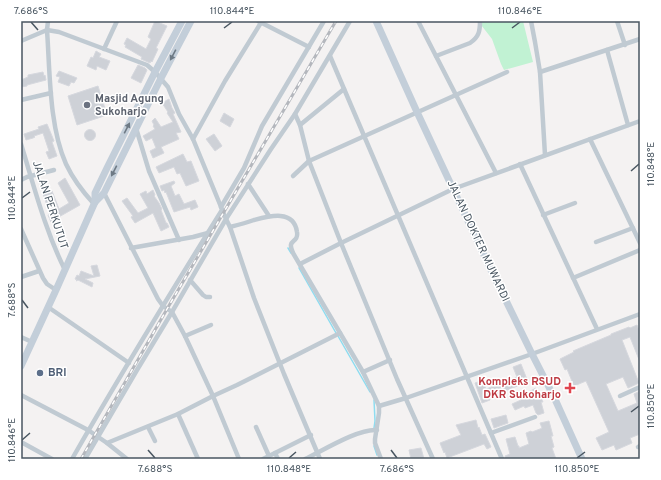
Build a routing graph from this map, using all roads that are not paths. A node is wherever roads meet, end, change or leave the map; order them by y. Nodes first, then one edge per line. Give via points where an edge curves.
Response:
1 (48, 21) edge
2 (117, 21) edge
3 (182, 21) edge
4 (324, 21) edge
5 (350, 21) edge
6 (376, 21) edge
7 (418, 21) edge
8 (480, 21) edge
9 (531, 21) edge
10 (616, 21) edge
11 (261, 22) edge
12 (190, 23) edge
13 (47, 30) junction
14 (640, 39) edge
15 (21, 41) edge
16 (624, 45) junction
17 (309, 47) junction
18 (104, 49) junction
19 (607, 50) junction
20 (330, 56) junction
21 (436, 56) junction
22 (155, 72) junction
23 (507, 72) dead end
24 (540, 72) junction
25 (161, 78) junction
26 (344, 89) junction
27 (51, 93) junction
28 (456, 94) junction
29 (21, 100) edge
30 (417, 112) junction
31 (295, 114) junction
32 (640, 121) edge
33 (300, 125) junction
34 (628, 125) junction
35 (136, 128) junction
36 (364, 136) junction
37 (193, 139) junction
38 (590, 139) junction
39 (21, 144) edge
40 (545, 155) junction
41 (309, 161) junction
42 (520, 164) junction
43 (54, 170) dead end
44 (496, 173) junction
45 (31, 176) junction
46 (293, 176) dead end
47 (21, 180) edge
48 (248, 184) junction
49 (453, 189) junction
50 (104, 193) junction
51 (575, 202) dead end
52 (95, 203) junction
53 (222, 208) junction
54 (398, 215) junction
55 (543, 215) junction
56 (269, 216) junction
57 (226, 219) junction
58 (230, 227) junction
59 (633, 228) junction
60 (21, 229) edge
61 (208, 233) junction
62 (179, 240) junction
63 (596, 242) dead end
64 (341, 243) junction
65 (640, 243) edge
66 (131, 248) junction
67 (640, 250) edge
68 (300, 264) junction
69 (39, 271) junction
70 (65, 271) junction
71 (21, 277) edge
72 (573, 278) junction
73 (190, 280) junction
74 (56, 290) junction
75 (210, 297) dead end
76 (163, 306) junction
77 (48, 307) junction
78 (172, 312) junction
79 (640, 314) edge
80 (211, 325) dead end
81 (597, 330) junction
82 (338, 334) junction
83 (185, 336) junction
84 (21, 337) edge
85 (32, 342) junction
86 (532, 354) junction
87 (390, 360) junction
88 (128, 363) junction
89 (280, 363) junction
90 (21, 366) edge
91 (363, 372) junction
92 (467, 377) junction
93 (640, 387) edge
94 (21, 395) edge
95 (213, 396) junction
96 (620, 396) dead end
97 (406, 398) junction
98 (379, 406) junction
99 (178, 414) junction
100 (535, 417) dead end
101 (148, 427) junction
102 (256, 427) dead end
103 (88, 430) junction
104 (375, 430) junction
105 (491, 433) junction
106 (310, 435) junction
107 (98, 437) junction
108 (155, 441) dead end
109 (21, 442) edge
110 (107, 443) junction
111 (318, 452) junction
112 (275, 453) junction
113 (269, 456) junction
114 (52, 459) edge
115 (72, 459) edge
116 (85, 459) edge
117 (128, 459) edge
118 (198, 459) edge
119 (239, 459) edge
120 (264, 459) edge
121 (278, 459) edge
122 (305, 459) edge
123 (320, 459) edge
124 (381, 459) edge
125 (433, 459) edge
126 (502, 459) edge
127 (582, 459) edge

1 - 13 street
2 - 18 street
3 - 12 main road
3 - 22 main road
4 - 17 street
5 - 20 street
6 - 30 main road, JALAN DOKTER MUWARDI
7 - 21 street
8 - 21 street via 480,34 470,43
9 - 24 street
10 - 16 street
11 - 17 street
11 - 37 street
12 -> 25 main road
13 - 15 street
13 - 18 street
13 - 27 street
14 - 16 street
16 - 19 street
17 - 53 street via 262,126 244,168
18 - 22 street via 147,65
19 - 24 street
19 - 34 street
20 - 26 street
20 - 31 street
21 - 28 street
22 - 25 street
52 -> 22 main road via 98,186
23 - 28 street
24 - 40 street
25 - 35 main road
25 - 37 street via 168,86
26 - 33 street
26 - 36 street
27 - 29 street
27 - 52 street via 57,138 67,165 82,190
28 - 30 street
28 - 44 street
30 - 36 street
30 - 49 main road, JALAN DOKTER MUWARDI
31 - 33 street
31 - 48 street
32 - 34 street
33 - 41 street
34 - 38 street
35 -> 50 main road
35 - 62 street via 150,171
36 - 41 street
36 - 54 street
37 - 53 street
38 - 40 street
38 - 59 street
39 - 45 street, JALAN PERKUTUT
40 - 42 street
41 - 46 street
41 - 64 street
42 - 44 street
42 - 55 street
43 - 45 street
44 - 49 street
45 - 47 street
45 - 70 street, JALAN PERKUTUT via 52,244
48 - 56 street
48 - 57 street
49 - 54 street
49 - 86 main road, JALAN DOKTER MUWARDI
50 - 52 main road
50 - 66 street
51 - 55 street
52 - 70 main road
53 - 57 street
53 - 61 street
54 - 64 street
54 - 92 street
55 - 72 street
56 - 58 street
56 - 68 street via 288,218 294,223 297,238 290,247
57 - 58 street
57 - 73 street
58 - 89 street
59 - 63 street
59 - 65 street
60 - 69 street
61 - 62 street
61 - 76 street
62 - 66 street
64 - 68 street
64 - 87 street
66 - 76 street
67 - 72 street
68 - 82 street
69 - 71 street
69 - 74 street via 47,284
70 - 74 main road
72 - 81 street
73 - 75 street via 203,295
73 - 78 street
74 - 77 main road
76 - 78 street
76 - 88 street
77 - 85 main road
77 - 88 street
78 - 83 street
78 - 107 street
79 - 81 street
80 - 83 street
81 - 86 street
82 - 89 street
82 - 91 street
83 - 95 street
84 - 85 street
85 - 90 main road
86 - 92 street
86 - 127 main road, JALAN DOKTER MUWARDI
87 - 91 street
87 - 97 street
88 - 103 street
89 - 95 street
89 - 106 street
91 - 98 street
92 - 97 street
92 - 105 street
93 - 96 street
94 - 103 street
95 - 99 street
95 - 119 street
97 - 98 street
97 - 125 street
98 - 104 street
99 - 101 street
99 - 118 street
100 - 105 street
101 - 108 street
101 - 110 street
102 - 113 street
103 - 107 street
103 - 115 street
104 - 111 street via 354,435
104 - 124 street via 375,443
105 - 126 street
106 - 111 street
106 - 112 street
107 - 110 street
107 - 116 street
109 - 114 street
110 - 117 street
111 - 122 street
111 - 123 street
112 - 113 street
112 - 121 street
113 - 120 street

